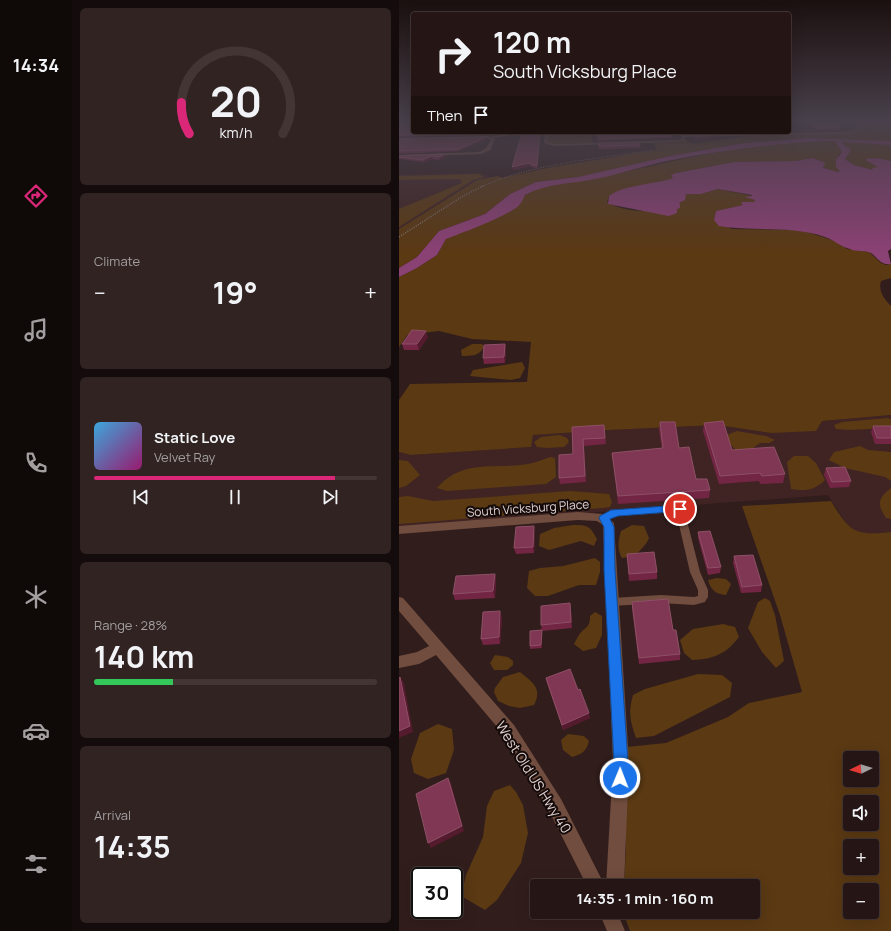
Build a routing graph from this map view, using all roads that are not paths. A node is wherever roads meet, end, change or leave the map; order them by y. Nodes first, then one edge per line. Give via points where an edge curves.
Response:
1 (604, 518) junction
2 (399, 530) edge
3 (399, 602) edge
4 (612, 602) junction
5 (437, 648) junction
6 (399, 662) edge
7 (592, 879) edge
8 (615, 879) edge

1 - 2 street, South Vicksburg Place via 579,516
1 - 4 street via 609,527
1 - 4 lane, South Vicksburg Place via 618,513 680,509 695,572 703,590 703,597 694,600
3 - 5 street, West Old US Hwy 40
4 - 8 street via 621,763
5 - 6 street via 419,658
5 - 7 street, West Old US Hwy 40 via 509,730 555,805

